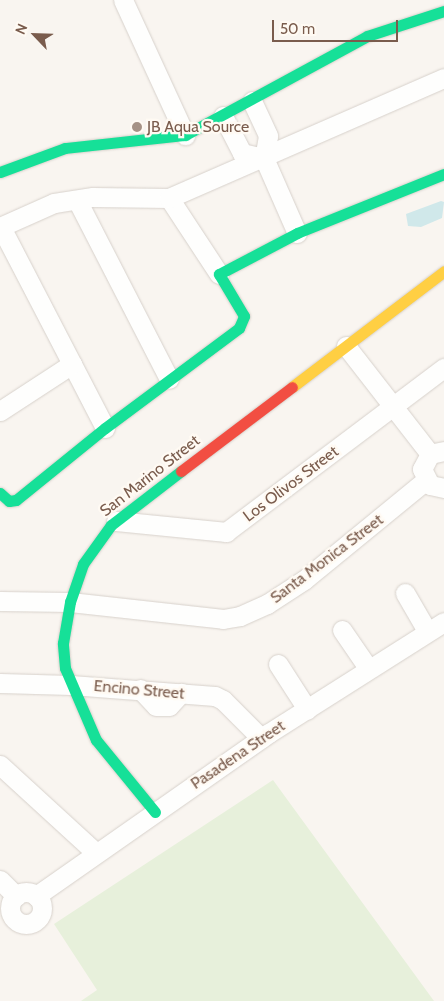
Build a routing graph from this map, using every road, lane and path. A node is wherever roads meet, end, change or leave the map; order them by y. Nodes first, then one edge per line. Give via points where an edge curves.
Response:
1 (123, 0) edge
2 (444, 11) edge
3 (444, 78) edge
4 (252, 101) junction
5 (223, 116) junction
6 (185, 135) junction
7 (264, 158) junction
8 (0, 172) edge
9 (444, 174) edge
10 (169, 198) junction
11 (77, 200) junction
12 (0, 227) edge
13 (297, 233) junction
14 (444, 271) edge
15 (219, 274) junction
16 (346, 346) junction
17 (72, 364) junction
18 (444, 368) edge
19 (169, 379) junction
20 (391, 405) junction
21 (2, 406) edge
22 (105, 428) junction
23 (437, 452) edge
24 (425, 481) junction
25 (444, 488) edge
26 (0, 493) edge
27 (116, 521) junction
28 (405, 593) dead end
29 (0, 600) edge
30 (70, 602) junction
31 (444, 622) edge
32 (342, 630) dead end
33 (427, 632) junction
34 (278, 664) dead end
35 (368, 668) junction
36 (0, 683) edge
37 (71, 684) junction
38 (307, 709) junction
39 (262, 738) junction
40 (0, 765) edge
41 (155, 812) junction
42 (96, 853) junction
43 (0, 880) edge
44 (36, 896) junction
45 (9, 909) edge

1 - 6 street
2 - 4 street via 367,36
3 - 7 street
4 - 5 street
4 - 7 street via 268,136
5 - 6 street
5 - 7 street via 242,153
6 - 8 street via 65,148
7 - 10 street
7 - 13 street
9 - 13 street
10 - 11 street
10 - 15 street
11 - 12 street via 54,203
11 - 19 street
12 - 17 street
13 - 15 street
14 - 16 street, San Marino Street
15 - 19 street via 244,316 244,322
16 - 20 street
16 - 27 street, San Marino Street
17 - 21 street
17 - 22 street
18 - 20 street, Los Olivos Street
19 - 22 street
20 - 23 street
20 - 27 street, Los Olivos Street via 226,532
22 - 26 street via 16,500 9,502
23 - 24 street via 423,463
24 - 25 street via 435,488
24 - 30 street, Santa Monica Street via 304,580 267,604 240,616 223,619
27 - 30 street, San Marino Street via 83,564
28 - 33 street
29 - 30 street, Santa Monica Street
30 - 37 street, San Marino Street via 63,643 65,668
31 - 33 street, Pasadena Street
32 - 35 street
33 - 35 street, Pasadena Street
34 - 38 street
35 - 38 street, Pasadena Street
36 - 37 street, Encino Street
37 - 39 street, Encino Street via 181,693 223,700
37 - 41 street, San Marino Street via 96,740
38 - 39 street, Pasadena Street
39 - 41 street, Pasadena Street
40 - 42 street
41 - 42 street, Pasadena Street
42 - 44 street, Pasadena Street
43 - 45 street
44 - 45 street via 23,893
44 - 45 street via 42,907 35,922 20,923

